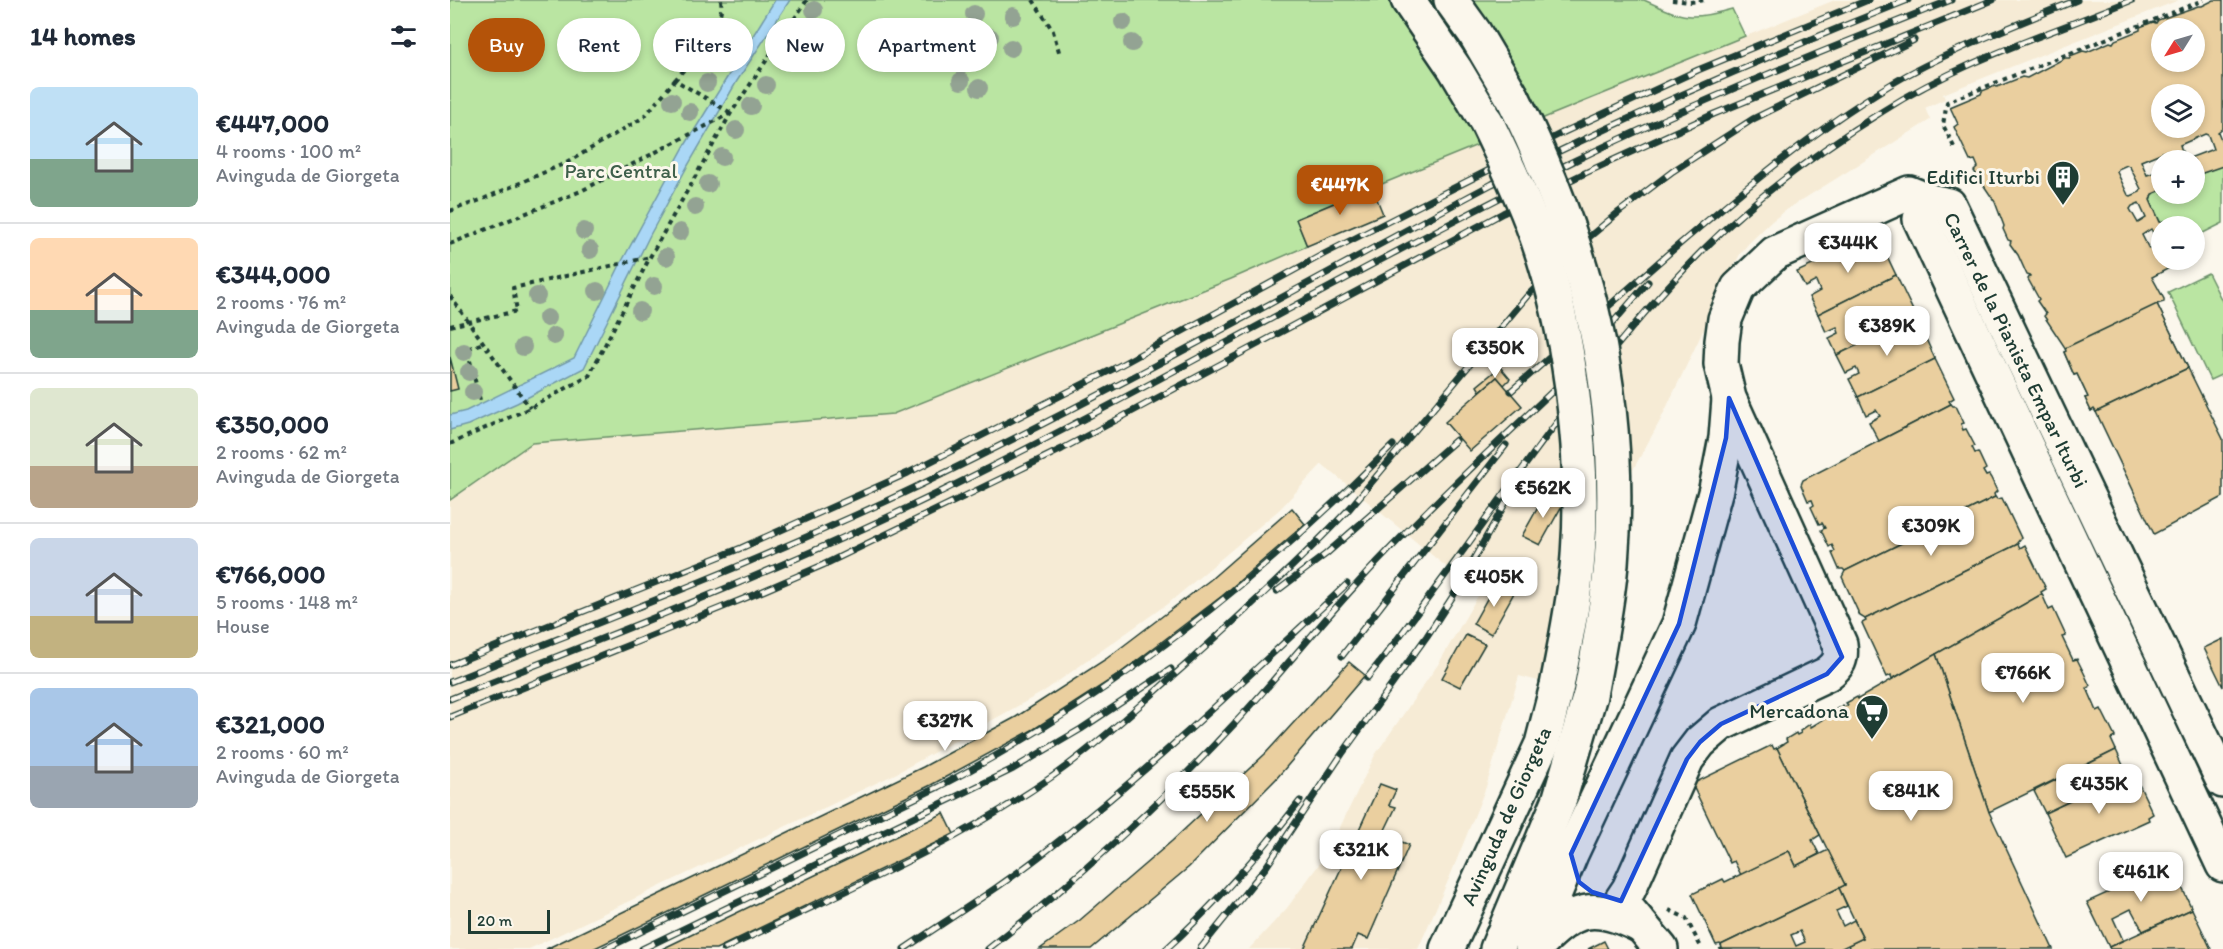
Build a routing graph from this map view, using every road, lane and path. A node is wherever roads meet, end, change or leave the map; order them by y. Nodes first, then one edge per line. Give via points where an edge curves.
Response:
1 (721, 0) edge
2 (807, 0) edge
3 (1034, 0) edge
4 (1408, 0) edge
5 (1451, 0) edge
6 (1672, 0) edge
7 (1706, 0) edge
8 (2204, 0) edge
9 (1060, 55) dead end
10 (675, 80) junction
11 (731, 113) junction
12 (1954, 147) dead end
13 (1929, 201) junction
14 (450, 211) edge
15 (450, 244) edge
16 (650, 257) junction
17 (450, 296) edge
18 (467, 322) junction
19 (450, 326) edge
20 (483, 343) junction
21 (1729, 398) junction
22 (480, 400) dead end
23 (530, 408) junction
24 (450, 444) edge
25 (1761, 468) junction
26 (1716, 489) junction
27 (2094, 511) junction
28 (2064, 526) junction
29 (2117, 558) junction
30 (2086, 573) junction
31 (2223, 781) edge
32 (1571, 854) junction
33 (2223, 865) edge
34 (1641, 926) edge
35 (1447, 949) edge
36 (1497, 949) edge
37 (1533, 949) edge

1 - 10 path via 716,25 707,41
2 - 11 path
3 - 9 path via 1053,32
4 - 35 street, Avinguda de Giorgeta, bridge via 1486,122 1531,222 1573,390 1579,499 1578,557 1557,686 1542,744
5 - 36 street, Avinguda de Giorgeta, bridge via 1513,98 1559,200 1578,256 1601,350 1613,471 1611,565 1590,695 1559,801
6 - 7 path
8 - 12 path via 1947,102 1943,125
10 - 11 path
10 - 14 path via 644,117 568,162
11 - 15 path via 581,191
11 - 16 path
13 - 21 street via 1909,193 1775,253 1738,288 1725,319 1722,341 1721,364
13 - 27 street, Carrer de la Pianista Empar Iturbi via 1949,205
13 - 28 street, Carrer de la Pianista Empar Iturbi via 1920,219
16 - 18 path via 513,288 517,311
16 - 23 path via 589,376
17 - 18 path
18 - 19 path
18 - 20 path
20 - 22 path via 467,349
20 - 23 path
21 - 25 street
21 - 26 street
23 - 24 path
25 - 26 street via 1749,461 1736,462
25 - 34 street via 1840,644 1842,657 1827,674 1721,724 1687,759 1632,882
26 - 32 street via 1678,624
27 - 28 street, Carrer de la Pianista Empar Iturbi via 2082,525
27 - 29 street, Carrer de la Pianista Empar Iturbi
28 - 30 street, Carrer de la Pianista Empar Iturbi
29 - 30 street via 2099,560
29 - 31 street, Carrer de la Pianista Empar Iturbi
30 - 33 street, Carrer de la Pianista Empar Iturbi
32 - 34 street via 1579,882
32 - 37 street
34 - 37 street via 1604,911 1588,911 1568,918

